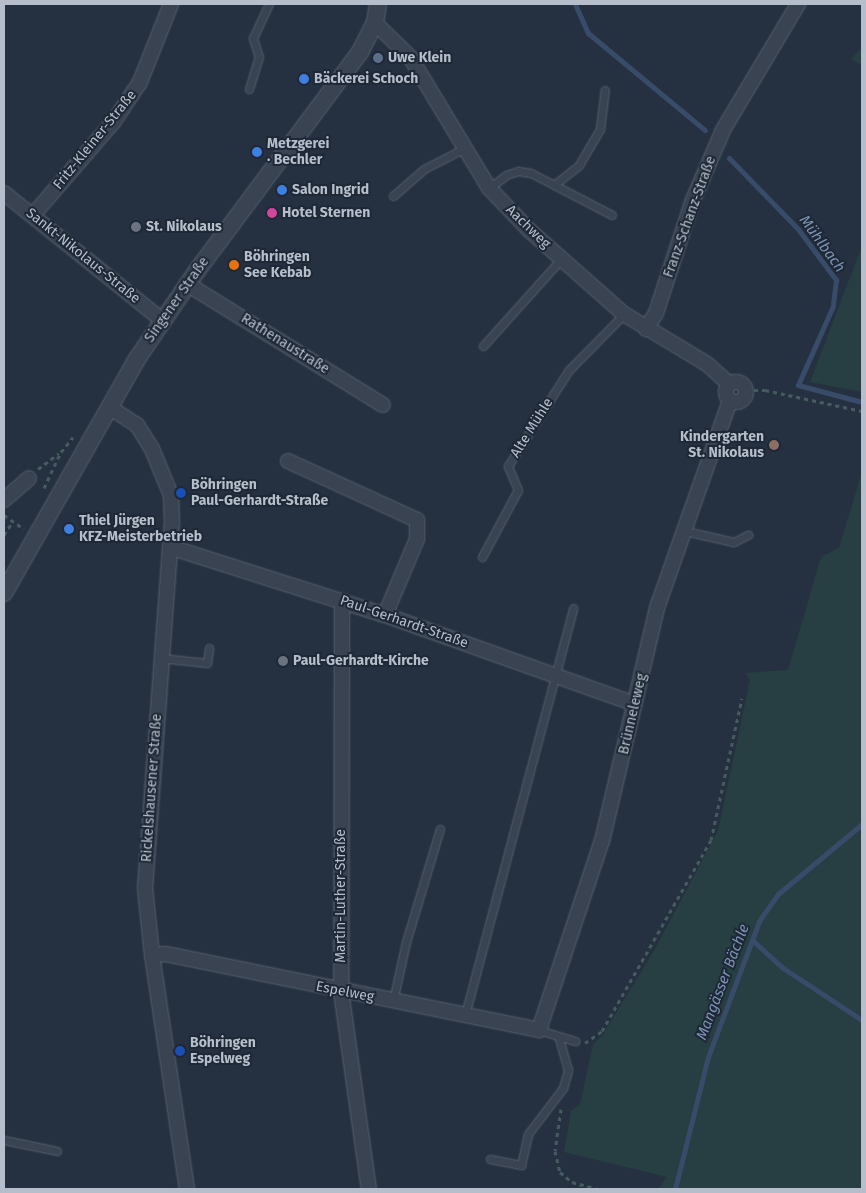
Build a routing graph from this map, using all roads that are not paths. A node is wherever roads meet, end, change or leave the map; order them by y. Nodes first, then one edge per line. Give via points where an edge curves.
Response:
1 (171, 4) edge
2 (269, 4) edge
3 (378, 4) edge
4 (798, 4) edge
5 (375, 23) junction
6 (250, 89) dead end
7 (605, 90) dead end
8 (463, 149) junction
9 (555, 184) junction
10 (489, 188) junction
11 (4, 193) edge
12 (393, 196) dead end
13 (612, 215) dead end
14 (33, 216) junction
15 (561, 258) junction
16 (187, 284) junction
17 (624, 314) junction
18 (162, 320) junction
19 (646, 329) junction
20 (483, 346) dead end
21 (729, 384) junction
22 (730, 400) junction
23 (383, 405) dead end
24 (109, 406) junction
25 (288, 461) dead end
26 (29, 478) road end
27 (4, 500) edge
28 (684, 531) junction
29 (748, 535) dead end
30 (170, 547) junction
31 (482, 557) dead end
32 (4, 593) edge
33 (342, 601) junction
34 (573, 608) dead end
35 (385, 615) junction
36 (208, 648) dead end
37 (161, 658) junction
38 (554, 675) junction
39 (635, 704) junction
40 (440, 829) dead end
41 (152, 955) junction
42 (341, 991) junction
43 (393, 1001) junction
44 (466, 1015) junction
45 (539, 1030) junction
46 (558, 1036) junction
47 (575, 1041) road end
48 (4, 1140) edge
49 (57, 1151) dead end
50 (490, 1159) dead end
51 (187, 1189) edge
52 (369, 1189) edge

1 - 14 street, Fritz-Kleiner-Straße via 140,82 114,121
2 - 6 lane via 253,38 259,57
3 - 5 street, Singener Straße
4 - 19 street, Franz-Schanz-Straße via 723,130 693,200 656,313
5 - 8 street, Aachweg via 410,57
5 - 16 street, Singener Straße via 360,52
7 - 9 lane via 600,129 579,165
8 - 10 street, Aachweg
8 - 12 lane via 424,169
9 - 10 lane via 518,171 506,175
9 - 13 lane
10 - 15 street, Aachweg
11 - 14 street, Sankt-Nikolaus-Straße
14 - 18 street, Sankt-Nikolaus-Straße
15 - 17 street, Aachweg
15 - 20 lane
16 - 18 street, Singener Straße
16 - 23 street, Rathenaustraße
17 - 19 street, Aachweg
17 - 31 lane, Alte Mühle via 569,370 508,466 518,490
18 - 24 street, Singener Straße
19 - 21 street, Aachweg via 707,364
21 - 22 street via 726,395
21 - 22 street via 736,381 746,390 742,400
22 - 28 street, Brünneleweg
24 - 30 street, Rickelshausener Straße via 136,425 159,464 171,495
24 - 32 street, Singener Straße
25 - 35 street via 417,520 417,538
26 - 27 street
28 - 29 lane via 734,542
28 - 39 street, Brünneleweg via 658,605
30 - 33 street, Paul-Gerhardt-Straße
30 - 37 street, Rickelshausener Straße
33 - 35 street, Paul-Gerhardt-Straße
33 - 42 street, Martin-Luther-Straße
34 - 38 lane
35 - 38 street, Paul-Gerhardt-Straße
36 - 37 lane via 207,663
37 - 41 street, Rickelshausener Straße via 145,888
38 - 39 street, Paul-Gerhardt-Straße
38 - 44 lane
39 - 45 street, Brünneleweg via 602,841
40 - 43 lane via 406,942
41 - 42 street, Espelweg via 166,954
41 - 51 street, Rickelshausener Straße
42 - 43 street, Espelweg
42 - 52 street, Martin-Luther-Straße
43 - 44 street, Espelweg
44 - 45 street, Espelweg
45 - 46 lane
46 - 47 lane
46 - 50 lane via 568,1070 563,1088 528,1134 521,1165
48 - 49 lane

